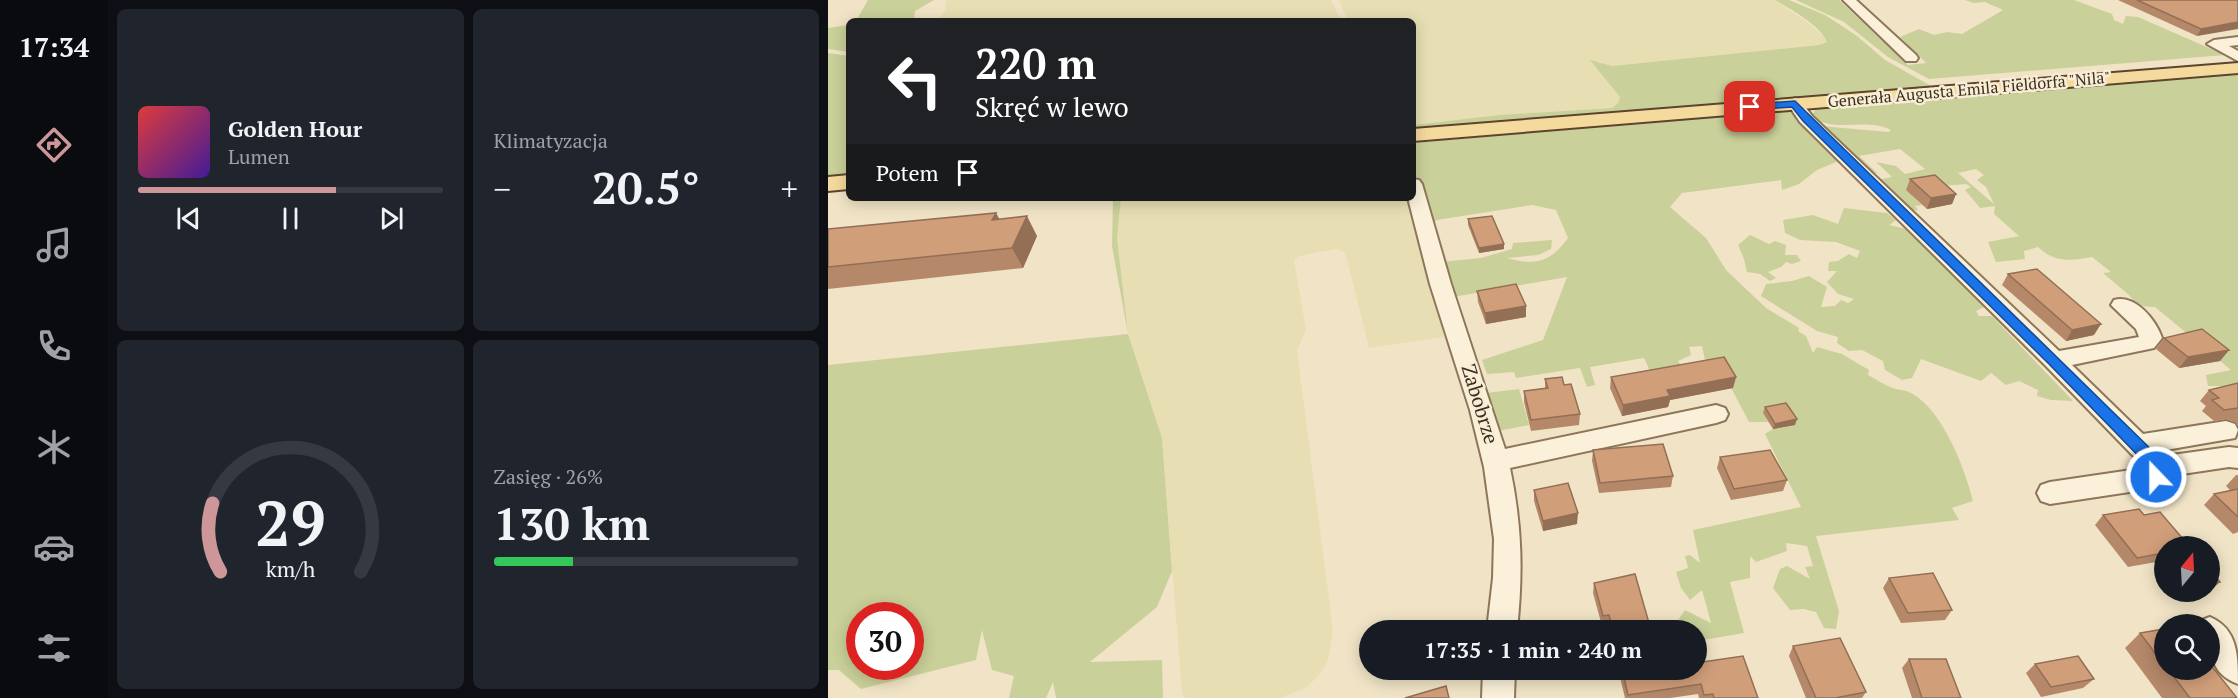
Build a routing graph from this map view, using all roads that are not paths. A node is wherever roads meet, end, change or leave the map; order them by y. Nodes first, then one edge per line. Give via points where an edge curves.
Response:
1 (1849, 0) edge
2 (2238, 41) edge
3 (2238, 57) edge
4 (1911, 58) dead end
5 (2238, 68) edge
6 (1795, 104) junction
7 (1416, 135) edge
8 (846, 182) edge
9 (828, 184) edge
10 (1416, 195) edge
11 (2122, 305) dead end
12 (2054, 360) junction
13 (1716, 414) dead end
14 (2226, 432) dead end
15 (2138, 444) junction
16 (2238, 458) edge
17 (1497, 460) junction
18 (2160, 467) junction
19 (2049, 493) dead end
20 (1503, 620) edge
21 (2220, 645) edge
22 (2238, 669) edge
23 (1499, 680) edge
24 (1498, 698) edge

1 - 4 street
2 - 3 street via 2214,44
5 - 6 main road, Generała Augusta Emila Fieldorfa "Nila"
6 - 7 main road, Generała Augusta Emila Fieldorfa "Nila"
6 - 12 street
8 - 9 main road
10 - 17 street, Zabobrze
11 - 12 street via 2150,332 2146,343
12 - 15 street
13 - 17 street
14 - 15 street
15 - 18 street
16 - 18 street
17 - 20 street, Zabobrze via 1507,528
18 - 19 street via 2156,477
21 - 22 street
23 - 24 street

